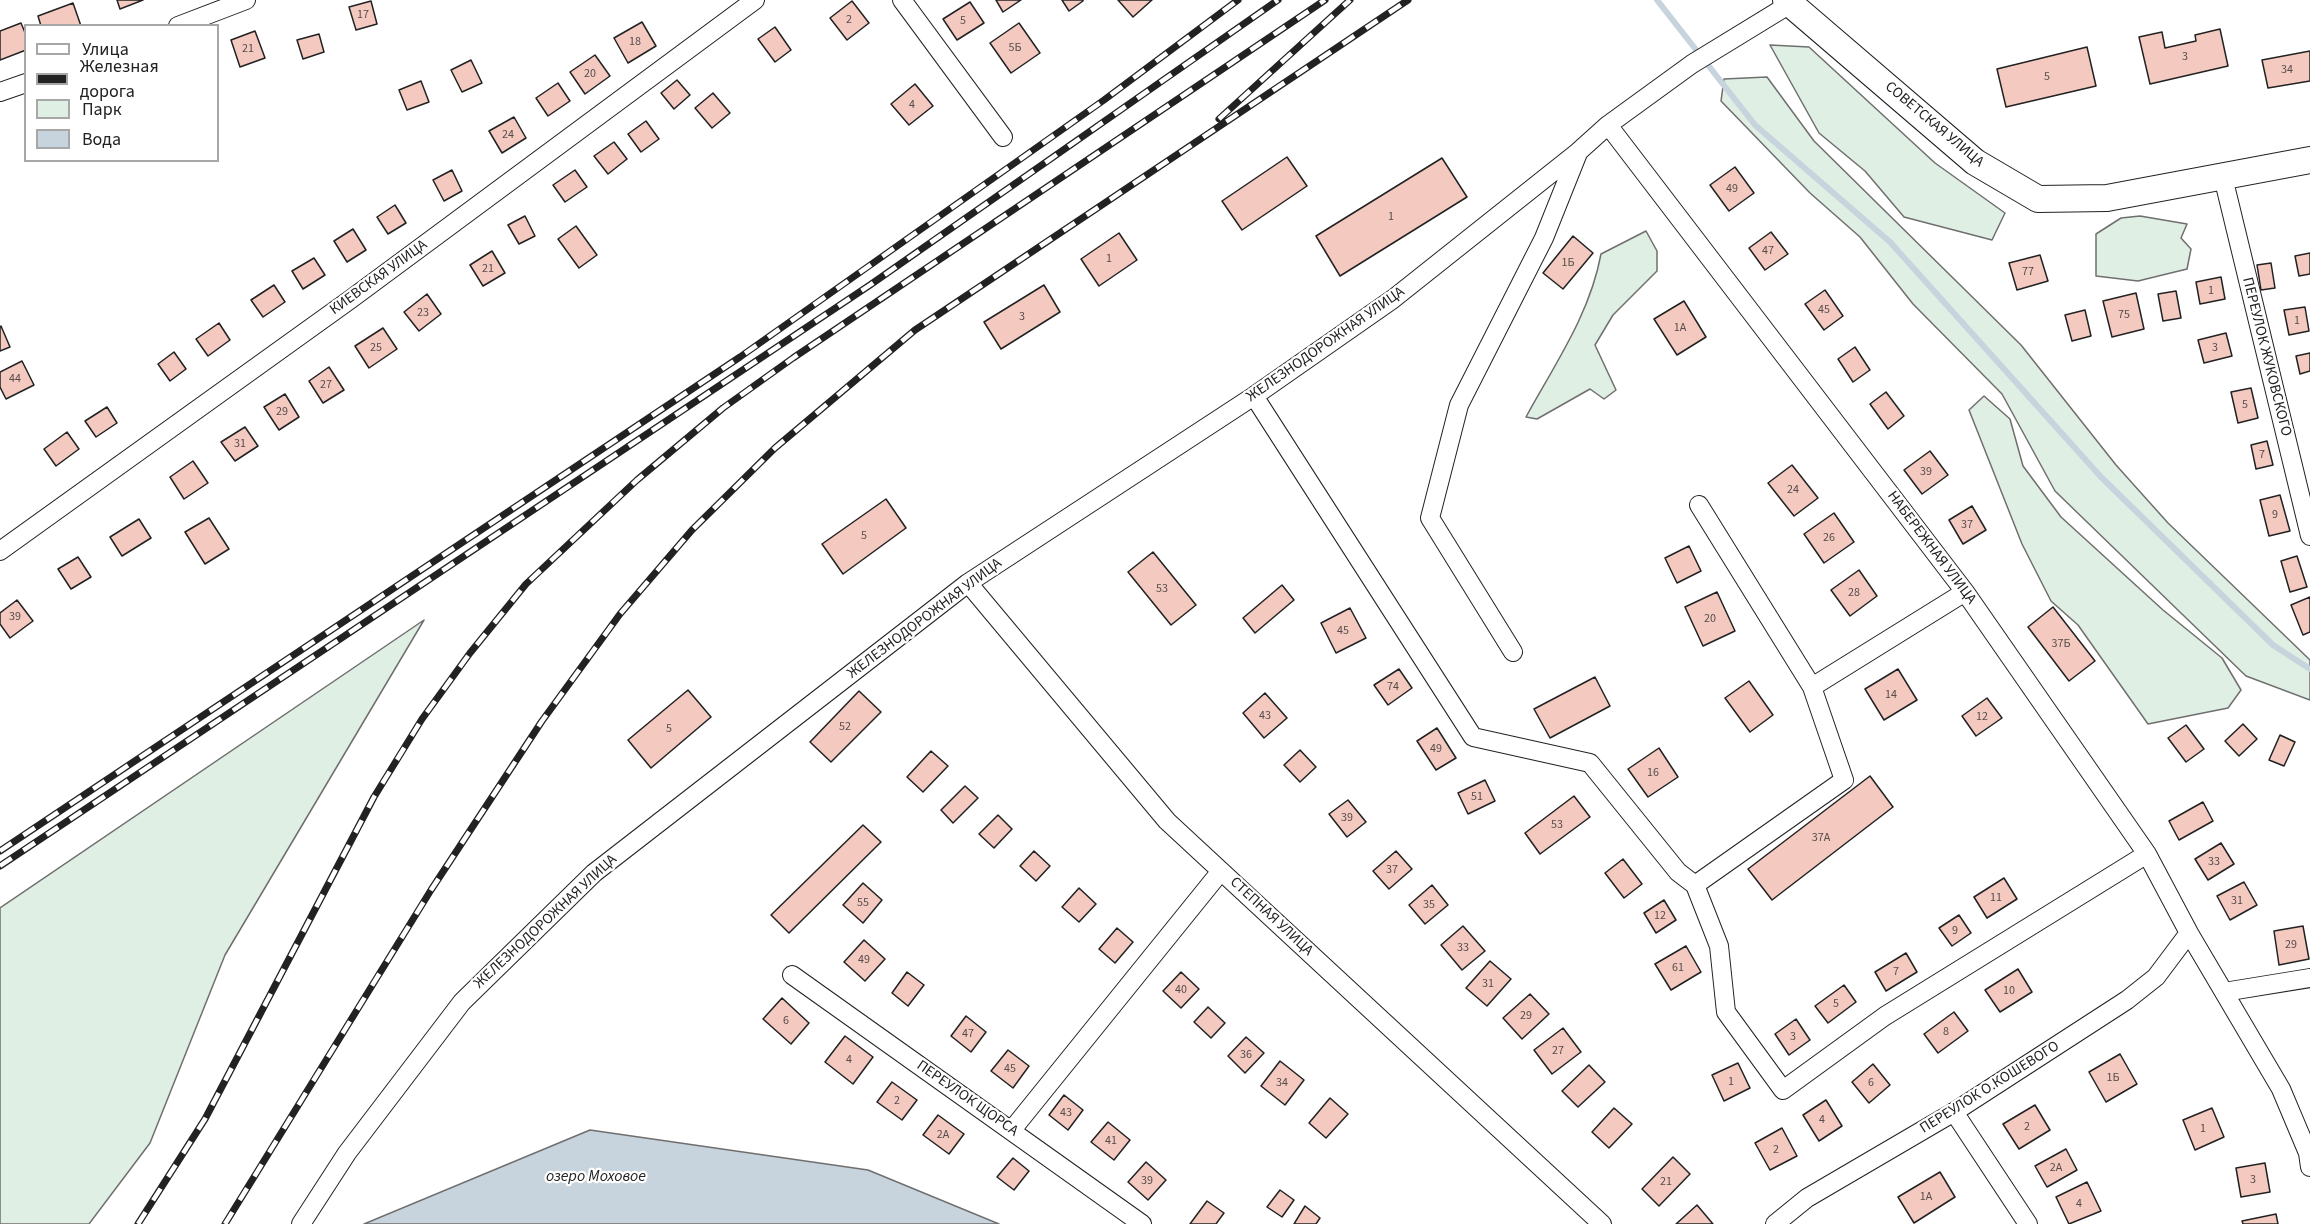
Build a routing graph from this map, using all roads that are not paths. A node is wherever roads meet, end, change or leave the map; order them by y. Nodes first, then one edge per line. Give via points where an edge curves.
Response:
1 (246, 0) edge
2 (756, 0) edge
3 (902, 0) edge
4 (1788, 2) edge
5 (183, 24) edge
6 (24, 84) edge
7 (0, 92) edge
8 (1608, 125) junction
9 (1003, 137) dead end
10 (1578, 152) junction
11 (2310, 160) edge
12 (2223, 177) junction
13 (1254, 396) junction
14 (1699, 505) dead end
15 (2310, 536) edge
16 (0, 551) edge
17 (968, 583) junction
18 (1965, 592) junction
19 (1513, 652) dead end
20 (1812, 687) junction
21 (2147, 854) junction
22 (1221, 871) junction
23 (1695, 885) junction
24 (2189, 933) junction
25 (792, 975) dead end
26 (2310, 978) edge
27 (2224, 992) junction
28 (1954, 1112) junction
29 (1011, 1131) junction
30 (2309, 1158) edge
31 (301, 1224) edge
32 (1142, 1224) edge
33 (1602, 1224) edge
34 (1775, 1224) edge
35 (2028, 1224) edge

1 - 5 street
2 - 16 street, КИЕВСКАЯ УЛИЦА via 342,306
3 - 9 street
4 - 8 street, ЖЕЛЕЗНОДОРОЖНАЯ УЛИЦА
4 - 12 main road, СОВЕТСКАЯ УЛИЦА via 1976,162 2038,199 2107,198
6 - 7 street
8 - 10 street, ЖЕЛЕЗНОДОРОЖНАЯ УЛИЦА
8 - 18 street, НАБЕРЕЖНАЯ УЛИЦА
10 - 13 street, ЖЕЛЕЗНОДОРОЖНАЯ УЛИЦА via 1394,299
10 - 19 street via 1544,238 1459,405 1430,518
11 - 12 main road, СОВЕТСКАЯ УЛИЦА
12 - 15 street, ПЕРЕУЛОК ЖУКОВСКОГО
13 - 17 street, ЖЕЛЕЗНОДОРОЖНАЯ УЛИЦА
13 - 23 street via 1473,737 1590,763 1678,872
14 - 20 street
17 - 22 street, СТЕПНАЯ УЛИЦА via 1167,821
17 - 31 street, ЖЕЛЕЗНОДОРОЖНАЯ УЛИЦА via 594,873 462,1002 347,1153
18 - 20 street
18 - 21 street, НАБЕРЕЖНАЯ УЛИЦА
20 - 23 street via 1844,780
21 - 23 street via 1885,1016 1783,1090 1726,1012 1719,946
21 - 24 street, НАБЕРЕЖНАЯ УЛИЦА
22 - 29 street
22 - 33 street, СТЕПНАЯ УЛИЦА
24 - 27 street, НАБЕРЕЖНАЯ УЛИЦА
24 - 28 street, ПЕРЕУЛОК О.КОШЕВОГО via 2156,977 2127,1000
25 - 29 street, ПЕРЕУЛОК ЩОРСА
26 - 27 street
27 - 30 street, НАБЕРЕЖНАЯ УЛИЦА via 2281,1089
28 - 34 street, ПЕРЕУЛОК О.КОШЕВОГО via 1808,1198
28 - 35 street
29 - 32 street, ПЕРЕУЛОК ЩОРСА

